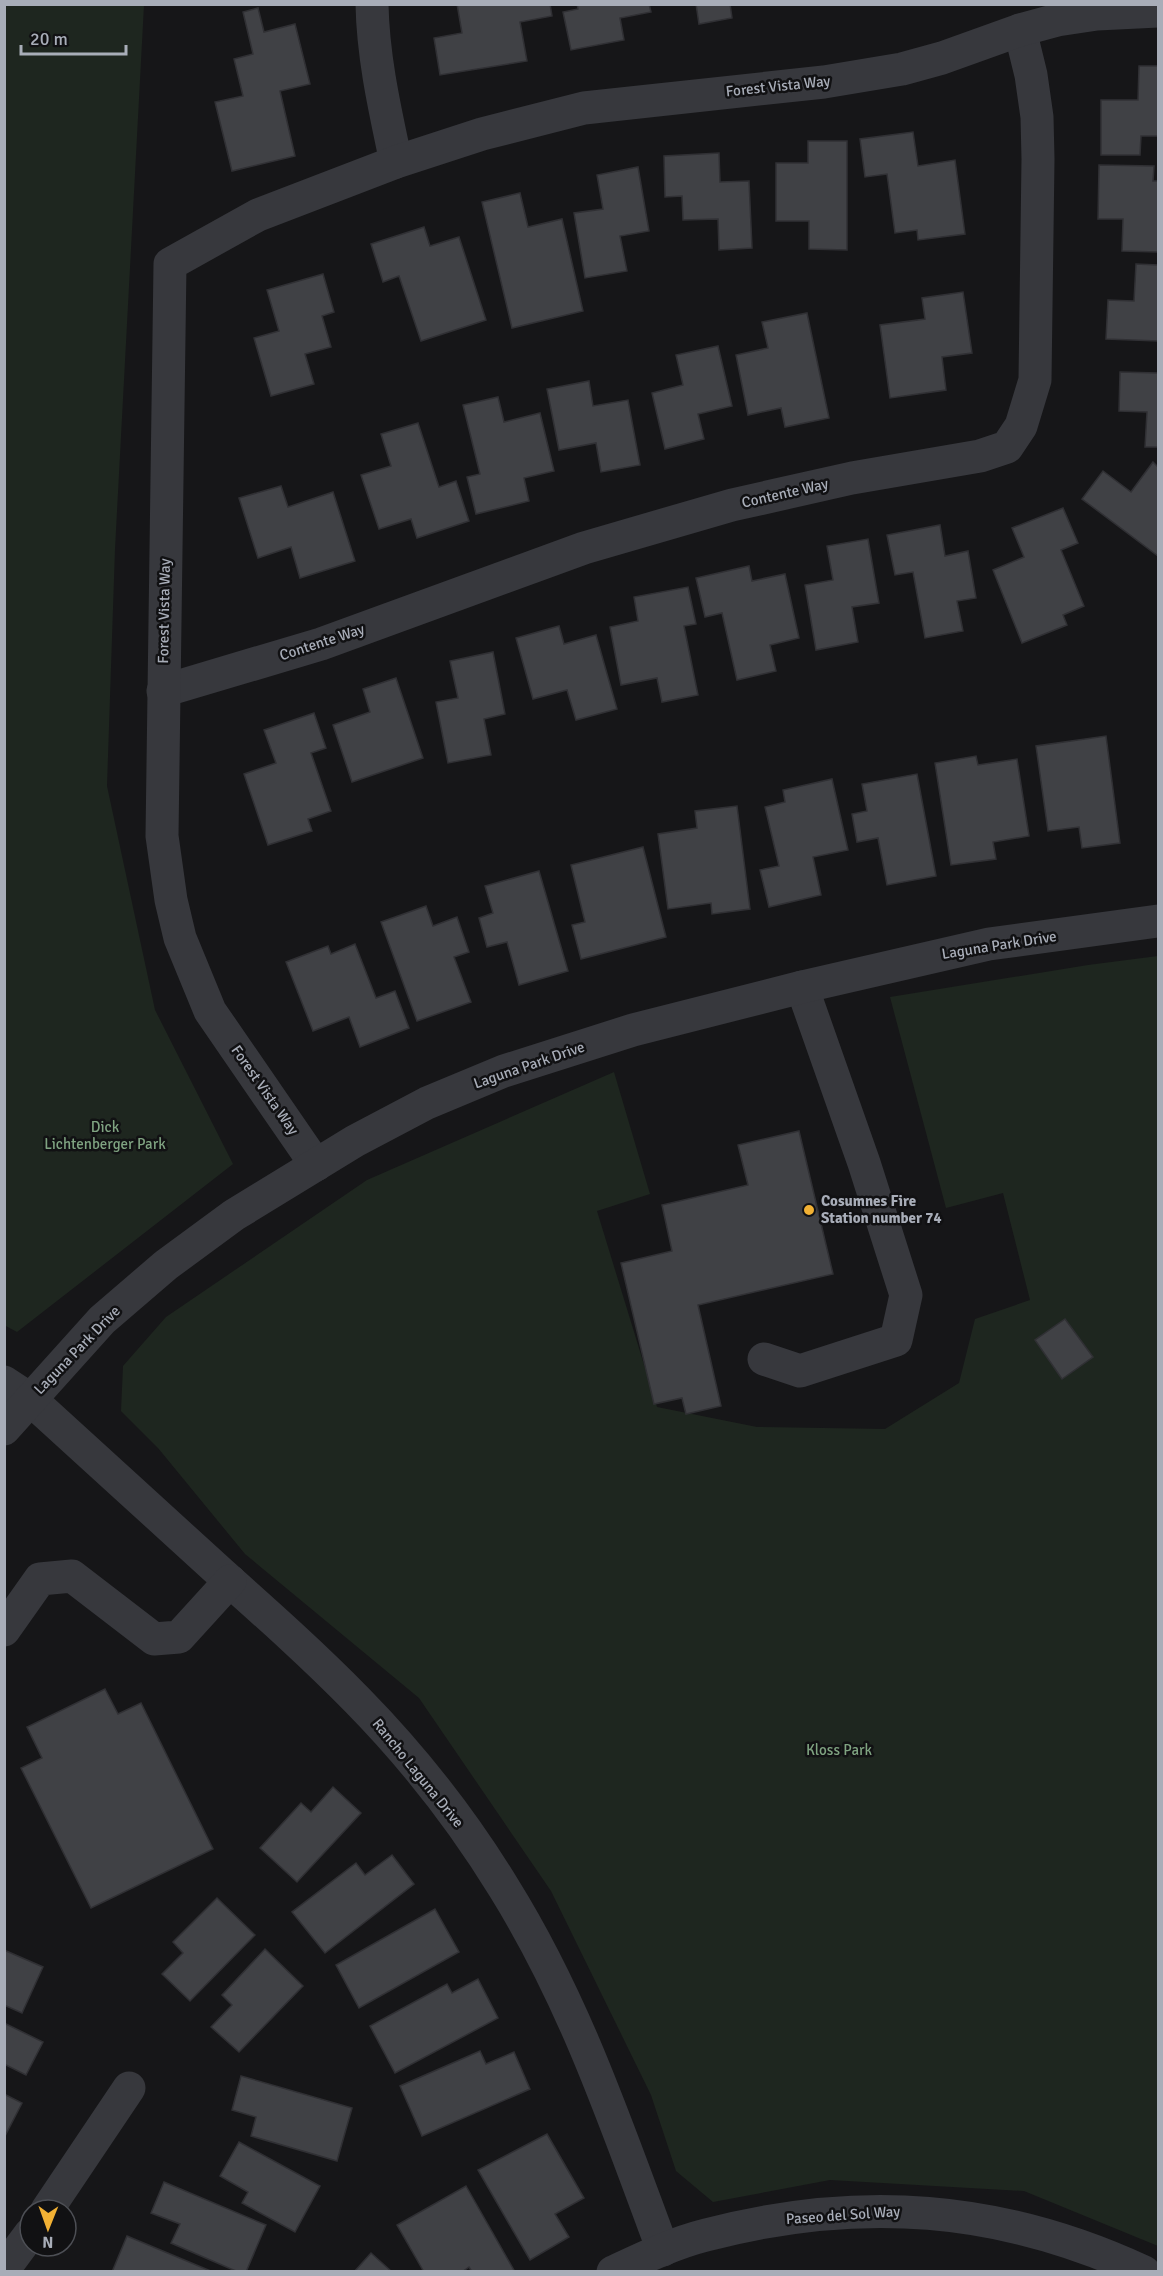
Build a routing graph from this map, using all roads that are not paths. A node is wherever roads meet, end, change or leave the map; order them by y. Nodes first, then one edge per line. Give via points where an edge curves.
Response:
1 (372, 4) edge
2 (1158, 11) edge
3 (1020, 30) junction
4 (396, 162) junction
5 (163, 691) junction
6 (1158, 921) edge
7 (802, 987) junction
8 (316, 1165) junction
9 (764, 1359) dead end
10 (17, 1390) edge
11 (4, 1429) edge
12 (230, 1581) junction
13 (4, 1630) edge
14 (129, 2088) dead end
15 (55, 2198) edge
16 (18, 2250) edge
17 (663, 2250) junction
18 (4, 2269) edge
19 (613, 2271) edge
20 (1144, 2271) edge

1 - 4 street via 378,77
2 - 3 street, Forest Vista Way via 1097,14
3 - 4 street, Forest Vista Way via 902,69 824,82 584,108 482,134
3 - 5 street, Contente Way via 1037,128 1035,380 1021,426 1007,447 980,456 852,478 732,505 584,548 321,644
4 - 5 street, Forest Vista Way via 258,215 170,264
5 - 8 street, Forest Vista Way via 162,836 180,938 210,1011
6 - 7 street, Laguna Park Drive via 989,944
7 - 8 street, Laguna Park Drive via 633,1030 504,1071 427,1103
7 - 9 street via 906,1295 896,1340 800,1371
8 - 10 street, Laguna Park Drive via 234,1215 166,1265
10 - 11 street, Laguna Park Drive
10 - 12 street, Rancho Laguna Drive
12 - 13 street via 179,1637 154,1640 72,1576 40,1579
12 - 17 street, Rancho Laguna Drive via 358,1701 411,1759 504,1887 562,1991 580,2032
14 - 15 street
16 - 18 street
17 - 19 street, Paseo del Sol Way
17 - 20 street, Paseo del Sol Way via 705,2235 788,2217 868,2210 910,2211 1036,2231

